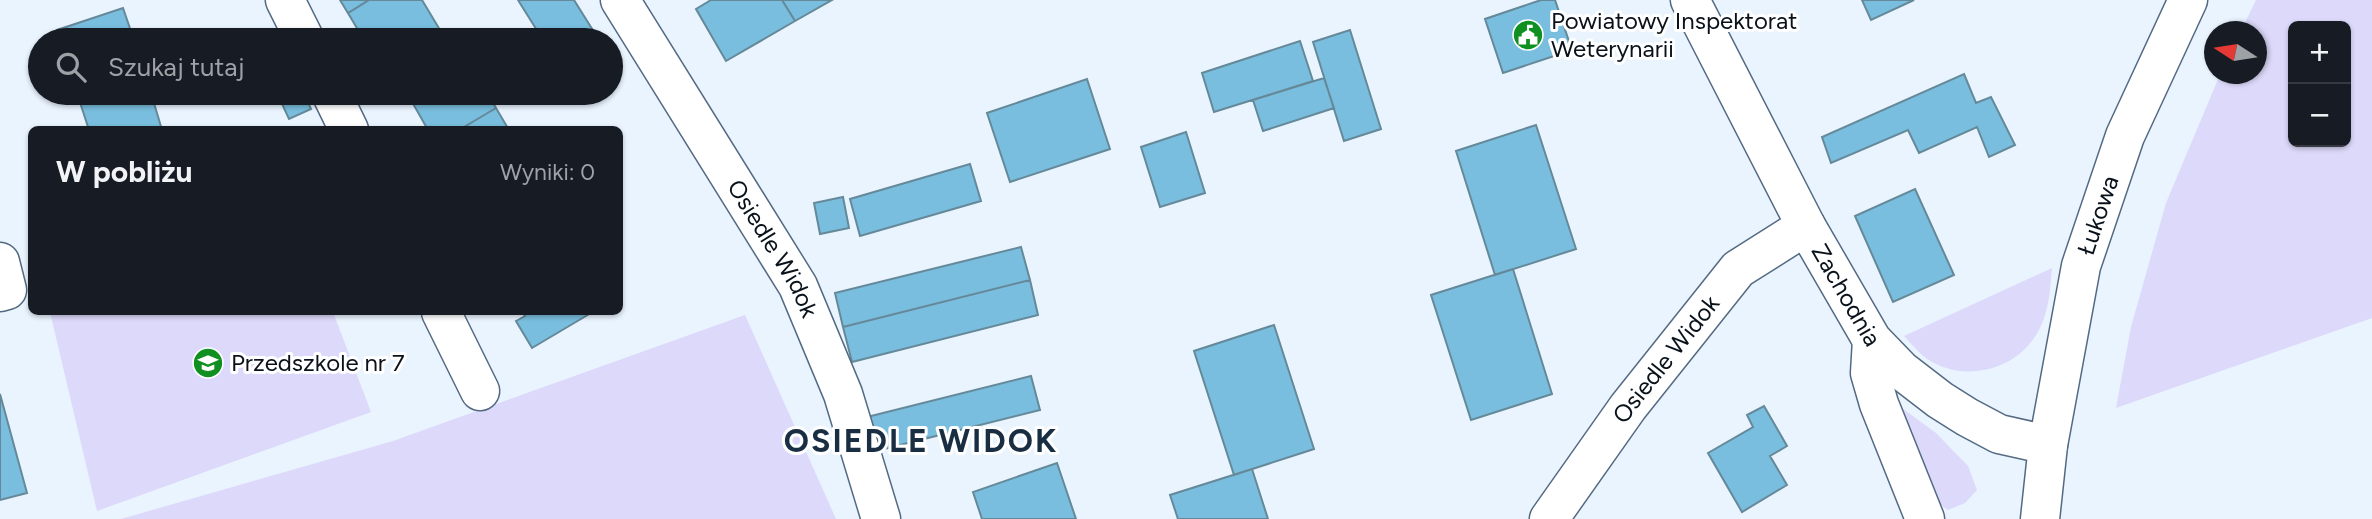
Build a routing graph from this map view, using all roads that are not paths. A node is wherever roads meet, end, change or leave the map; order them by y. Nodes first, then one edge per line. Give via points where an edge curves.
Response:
1 (285, 0) edge
2 (620, 0) edge
3 (1690, 0) edge
4 (2188, 0) edge
5 (299, 28) edge
6 (337, 105) edge
7 (347, 126) edge
8 (1806, 226) junction
9 (0, 262) edge
10 (0, 292) edge
11 (442, 315) edge
12 (1872, 340) junction
13 (480, 391) dead end
14 (2049, 445) junction
15 (881, 519) edge
16 (1549, 519) edge
17 (1925, 519) edge
18 (2040, 519) edge

1 - 5 street
2 - 15 street, Osiedle Widok via 798,286 842,394
3 - 8 street, Zachodnia
4 - 14 street, Łukowa via 2124,136 2081,266
6 - 7 street
8 - 12 street, Zachodnia
8 - 16 street, Osiedle Widok via 1738,269 1628,407
9 - 10 street via 7,290
11 - 13 street
12 - 14 street, Zachodnia via 1901,370 1967,417 1999,434
12 - 17 street via 1870,373
14 - 18 street

